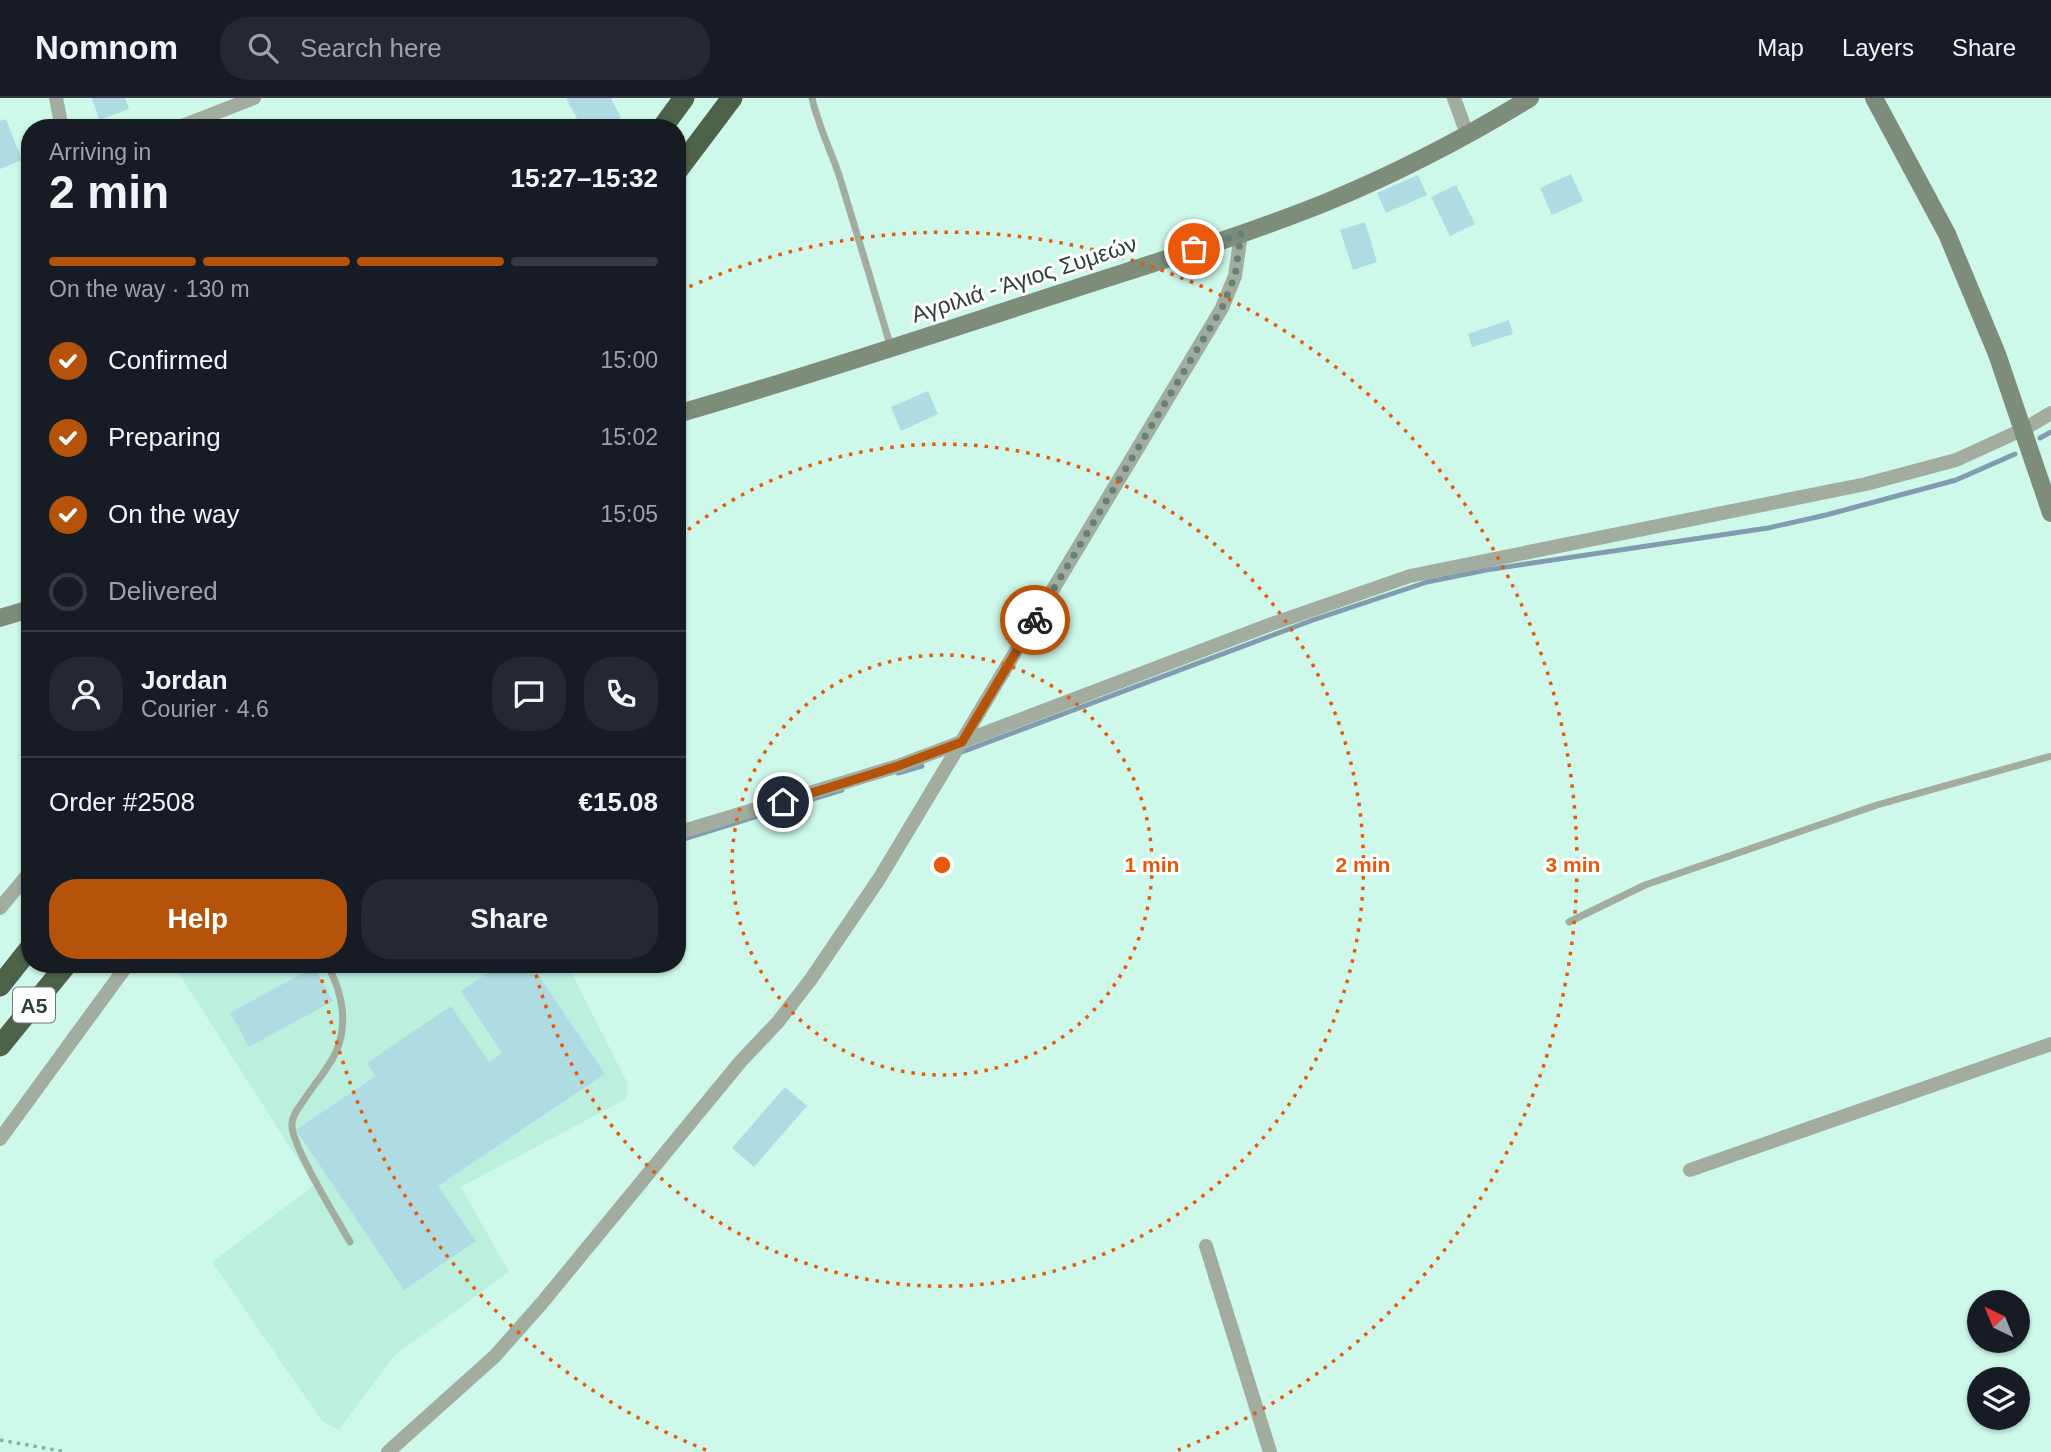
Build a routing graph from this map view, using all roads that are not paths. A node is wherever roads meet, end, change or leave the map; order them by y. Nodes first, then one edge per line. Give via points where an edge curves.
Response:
1 (56, 98) edge
2 (254, 98) edge
3 (684, 98) edge
4 (732, 98) edge
5 (812, 98) edge
6 (1454, 98) edge
7 (1530, 98) edge
8 (1874, 98) edge
9 (60, 119) edge
10 (200, 119) edge
11 (669, 119) edge
12 (1467, 134) junction
13 (686, 159) edge
14 (1241, 234) junction
15 (891, 348) junction
16 (686, 411) edge
17 (2051, 413) edge
18 (2024, 429) junction
19 (2051, 513) edge
20 (21, 612) edge
21 (0, 618) edge
22 (962, 742) junction
23 (2051, 756) edge
24 (686, 830) edge
25 (21, 883) edge
26 (0, 908) edge
27 (1569, 922) dead end
28 (21, 959) edge
29 (60, 973) edge
30 (121, 973) edge
31 (332, 973) edge
32 (0, 986) edge
33 (2051, 1044) edge
34 (0, 1046) edge
35 (0, 1139) edge
36 (1690, 1170) dead end
37 (350, 1242) dead end
38 (1206, 1247) dead end
39 (388, 1452) edge
40 (1270, 1452) edge

1 - 9 street
2 - 10 street
3 - 11 highway
4 - 13 highway
5 - 15 lane
6 - 12 street
7 - 12 main road, Αγριλιά - Άγιος Συμεών
8 - 18 main road via 1947,234
12 - 14 main road, Αγριλιά - Άγιος Συμεών via 1328,201
14 - 15 main road, Αγριλιά - Άγιος Συμεών
14 - 22 street via 1235,276 1222,308
15 - 16 main road, Αγριλιά - Άγιος Συμεών
17 - 18 street
18 - 19 main road
18 - 22 street via 1956,460 1867,484 1410,576
20 - 21 main road
22 - 24 street
22 - 39 street via 879,879 778,1022 495,1356
23 - 27 lane via 1877,806 1645,885
25 - 26 street
28 - 32 highway, Α5
29 - 34 highway, Α5
30 - 35 street
31 - 37 lane via 343,1005 343,1029 335,1054 291,1124
33 - 36 street
38 - 40 street

